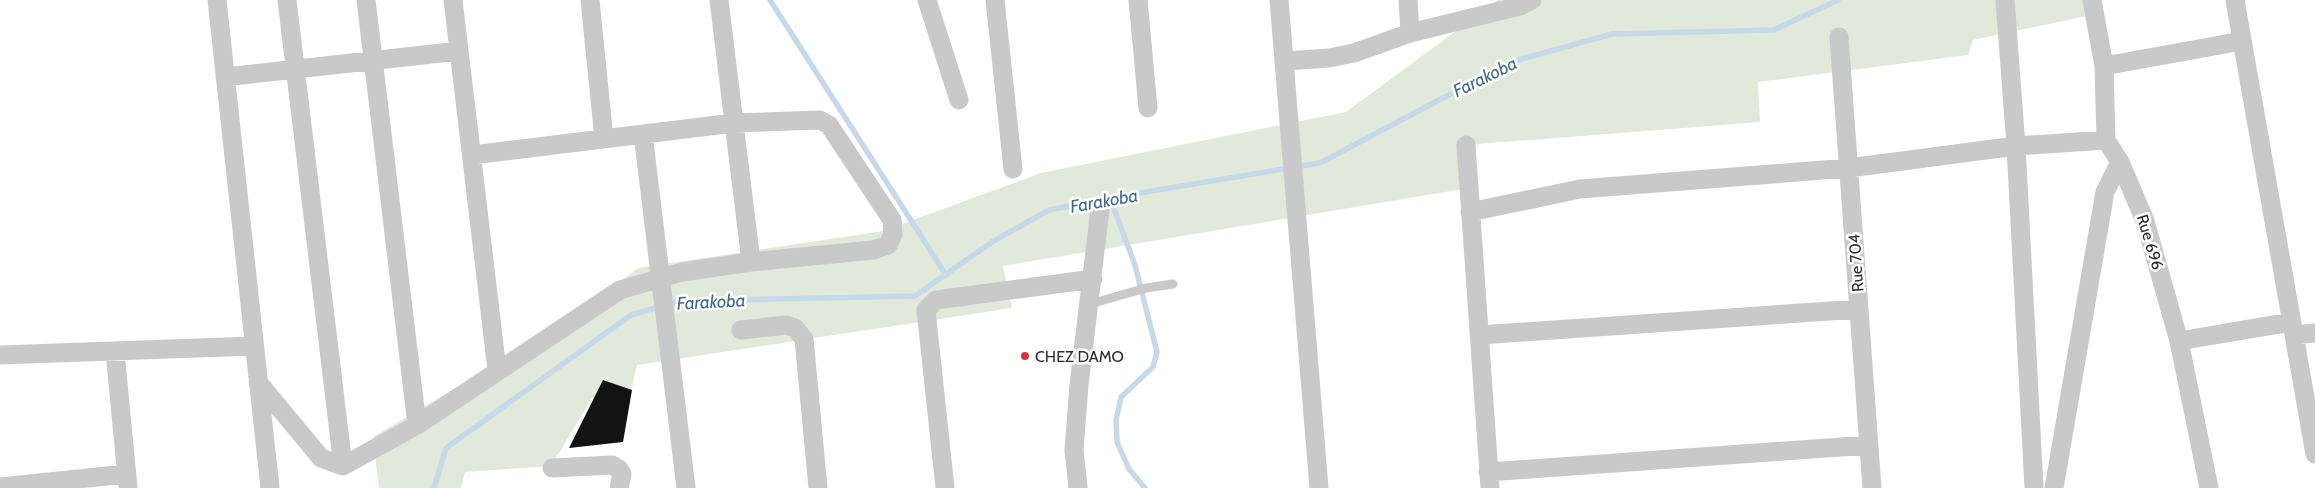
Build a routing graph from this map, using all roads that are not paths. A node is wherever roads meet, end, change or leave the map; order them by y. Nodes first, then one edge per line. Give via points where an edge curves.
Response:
1 (217, 0) edge
2 (287, 0) edge
3 (366, 0) edge
4 (453, 0) edge
5 (590, 0) edge
6 (720, 0) edge
7 (927, 0) edge
8 (995, 0) edge
9 (1138, 0) edge
10 (1279, 0) edge
11 (1408, 0) edge
12 (1532, 0) edge
13 (2005, 0) edge
14 (2092, 0) edge
15 (2235, 0) edge
16 (1410, 33) junction
17 (1839, 37) dead end
18 (2242, 41) junction
19 (459, 52) junction
20 (373, 61) junction
21 (1285, 61) junction
22 (2104, 66) junction
23 (296, 70) junction
24 (225, 78) junction
25 (959, 100) dead end
26 (1148, 108) dead end
27 (734, 123) junction
28 (644, 134) junction
29 (604, 139) junction
30 (2106, 140) junction
31 (1466, 145) dead end
32 (2016, 146) junction
33 (472, 155) junction
34 (2120, 162) junction
35 (1849, 168) junction
36 (1013, 169) dead end
37 (1100, 209) dead end
38 (1470, 212) junction
39 (751, 262) junction
40 (1093, 279) junction
41 (661, 283) junction
42 (1173, 284) dead end
43 (1090, 304) junction
44 (1859, 309) junction
45 (2293, 329) junction
46 (741, 330) dead end
47 (2315, 333) edge
48 (1479, 335) junction
49 (2179, 341) junction
50 (254, 346) junction
51 (115, 352) junction
52 (0, 355) edge
53 (497, 370) junction
54 (258, 382) junction
55 (417, 425) junction
56 (1869, 445) junction
57 (2315, 454) edge
58 (344, 466) junction
59 (552, 468) dead end
60 (1489, 480) edge
61 (127, 481) edge
62 (0, 487) edge
63 (270, 488) edge
64 (619, 488) edge
65 (686, 488) edge
66 (818, 488) edge
67 (945, 488) edge
68 (1078, 488) edge
69 (1318, 488) edge
70 (1872, 488) edge
71 (2034, 488) edge
72 (2054, 488) edge
73 (2209, 488) edge

1 - 24 street
2 - 23 street
3 - 20 street
4 - 19 street
5 - 29 street
6 - 27 street
7 - 25 street
8 - 36 street
9 - 26 street
10 - 21 street
11 - 16 street
12 - 16 street via 1520,6
13 - 32 street
14 - 22 street
15 - 18 street
16 - 21 street via 1338,56
17 - 35 street, Rue 704
18 - 22 street
18 - 45 street
19 - 20 street
19 - 33 street
20 - 23 street
20 - 55 street
21 - 69 street
22 - 30 street
23 - 24 street
23 - 58 street
24 - 50 street
27 - 28 street
27 - 39 street
27 - 39 street via 810,119 829,124 892,220 893,234 888,245 873,250
28 - 29 street
28 - 41 street
29 - 33 street
30 - 32 street
30 - 34 street, Rue 696
31 - 38 street
32 - 35 street
32 - 71 street
33 - 53 street
34 - 49 street, Rue 696 via 2145,221
34 - 72 street via 2105,192
35 - 38 street via 1580,189
35 - 44 street, Rue 704
37 - 40 street
38 - 48 street
39 - 41 street
40 - 43 street
40 - 67 street via 936,300 926,310
41 - 53 street via 620,290
41 - 65 street
42 - 43 lane via 1132,291
43 - 68 street via 1074,450
44 - 48 street
44 - 56 street, Rue 704
45 - 47 street
45 - 49 street
45 - 57 street
46 - 66 street via 786,325 795,328 804,339
48 - 60 street
49 - 73 street, Rue 696
50 - 51 street
50 - 54 street
51 - 52 street
51 - 61 street
53 - 55 street
54 - 58 street via 320,458
54 - 63 street
55 - 58 street
56 - 60 street
56 - 70 street, Rue 704
59 - 64 street via 612,465 622,474
61 - 62 street

